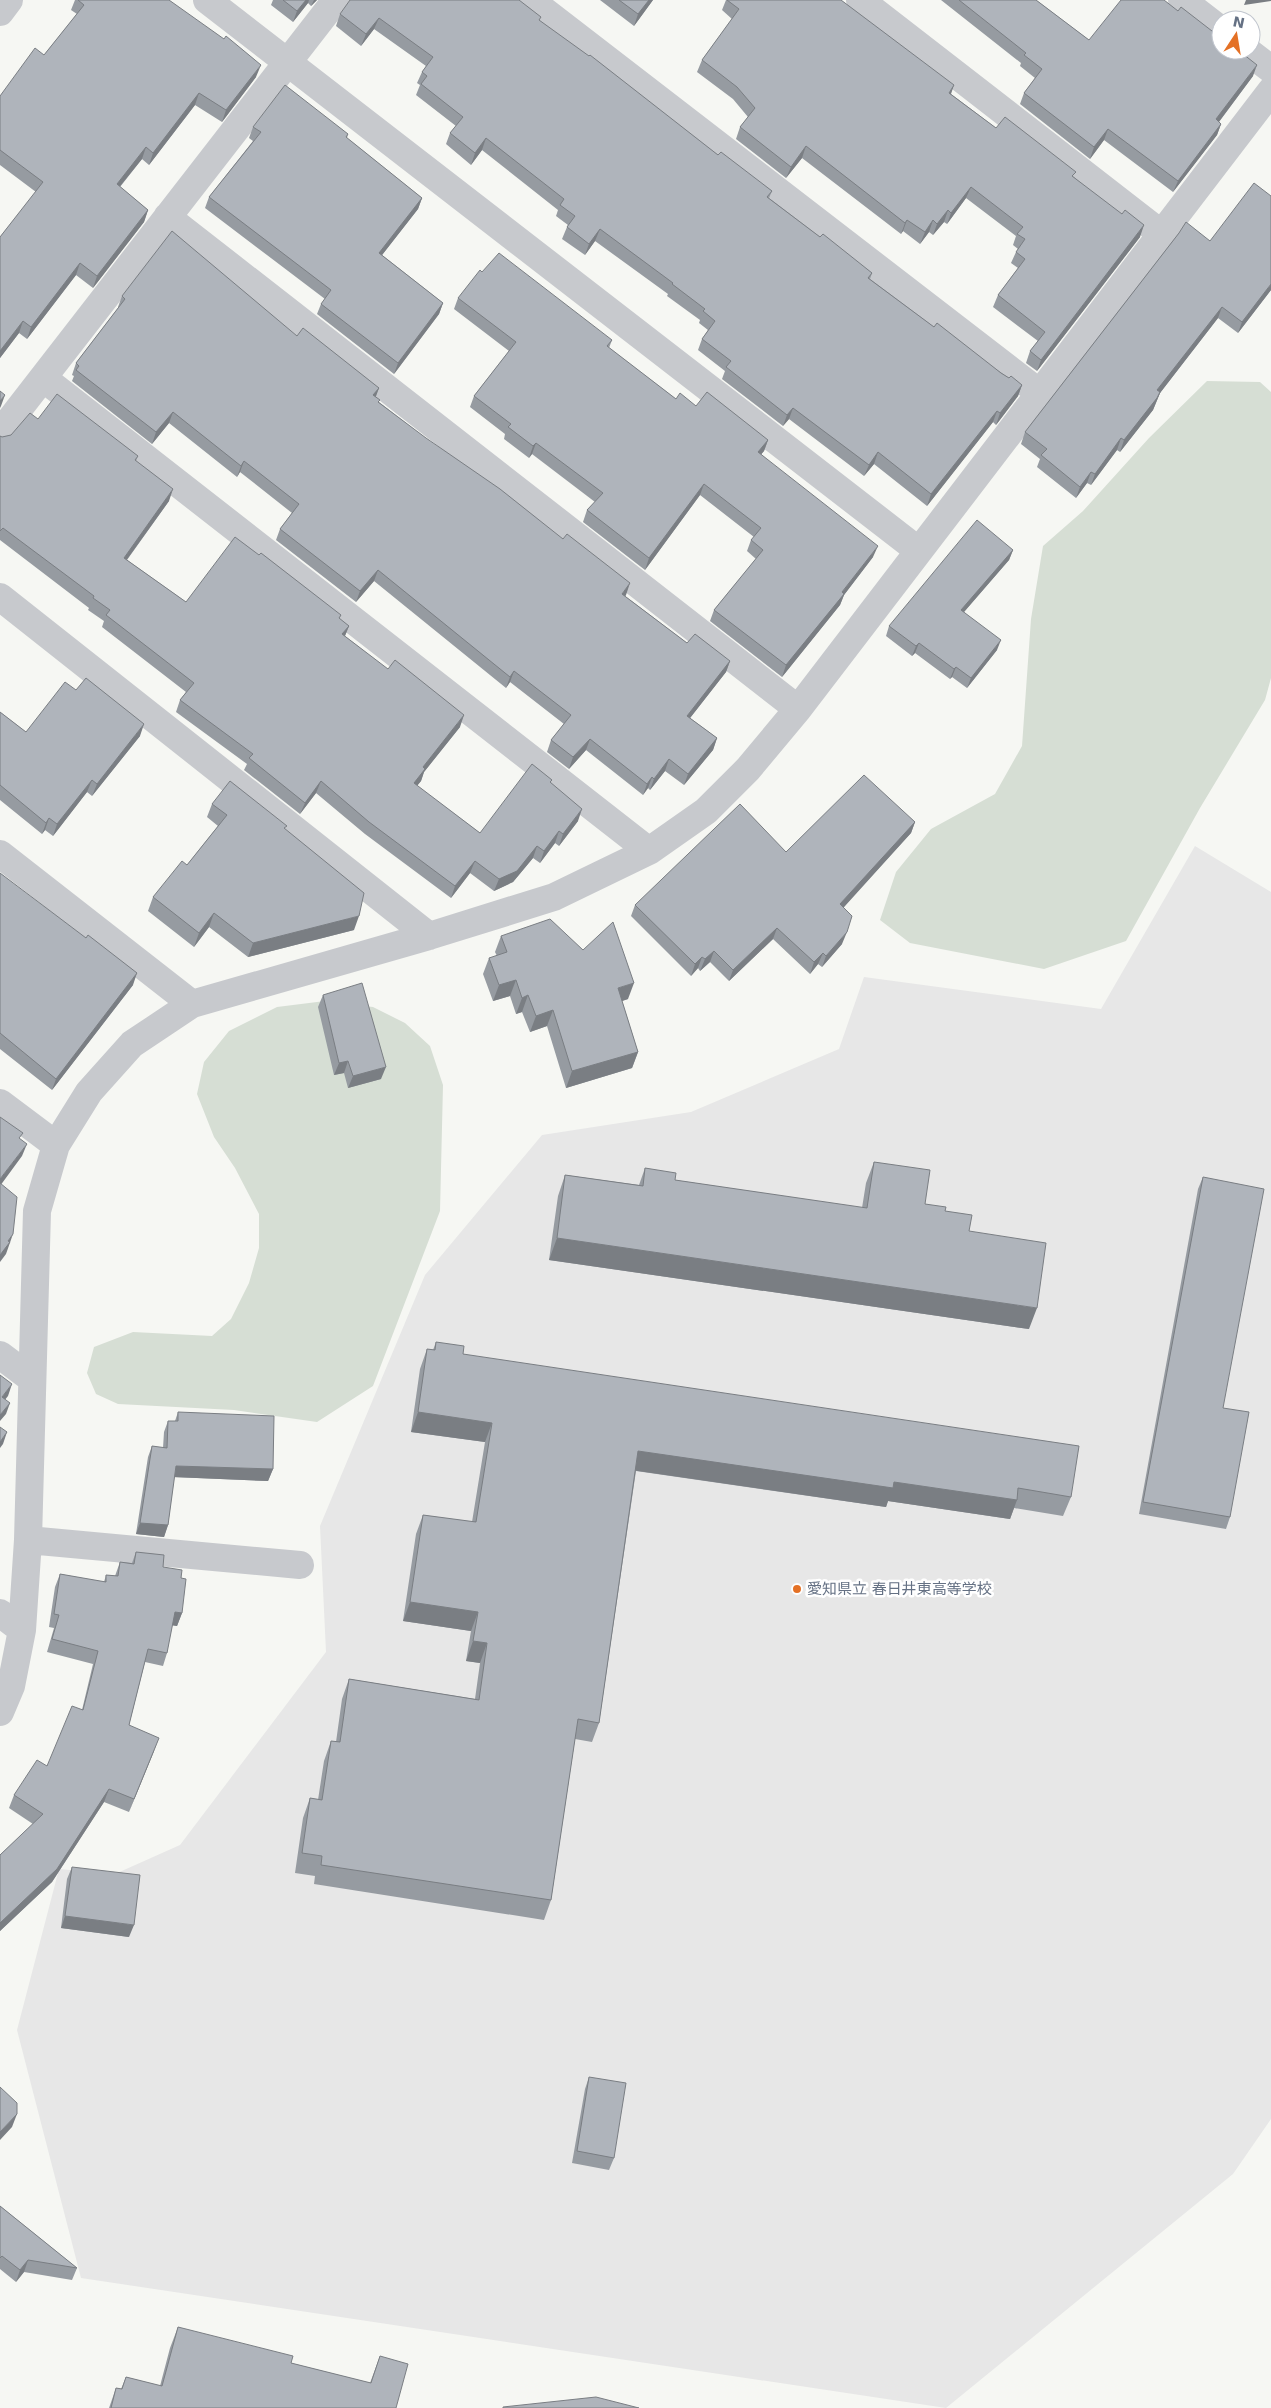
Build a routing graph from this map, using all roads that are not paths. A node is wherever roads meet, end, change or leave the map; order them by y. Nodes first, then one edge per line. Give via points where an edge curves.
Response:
1 (9, 0) edge
2 (207, 0) edge
3 (336, 0) edge
4 (530, 0) edge
5 (860, 0) edge
6 (1182, 0) edge
7 (0, 12) edge
8 (1211, 22) edge
9 (1259, 60) edge
10 (288, 62) junction
11 (1271, 69) edge
12 (1271, 92) edge
13 (167, 217) junction
14 (1163, 235) junction
15 (43, 378) junction
16 (1041, 394) junction
17 (0, 433) edge
18 (919, 551) junction
19 (0, 597) edge
20 (798, 709) junction
21 (649, 852) junction
22 (0, 854) edge
23 (429, 936) junction
24 (192, 1004) junction
25 (0, 1102) edge
26 (56, 1145) junction
27 (0, 1355) edge
28 (32, 1379) junction
29 (28, 1540) junction
30 (300, 1565) dead end
31 (0, 1613) edge
32 (22, 1630) junction
33 (0, 1712) edge

1 - 7 street
2 - 10 street
3 - 10 street
4 - 16 street
5 - 14 street
6 - 8 street
9 - 11 street
10 - 13 street
10 - 18 street
12 - 14 street
13 - 15 street
13 - 20 street
14 - 16 street
15 - 17 street
15 - 21 street
16 - 18 street
18 - 20 street
19 - 23 street
20 - 21 street via 748,769 706,811
21 - 23 street via 554,897
22 - 24 street
23 - 24 street
24 - 26 street via 132,1044 90,1092
25 - 26 street
26 - 28 street via 37,1211
27 - 28 street
28 - 29 street
29 - 30 street
29 - 32 street
31 - 32 street
32 - 33 street via 11,1686

